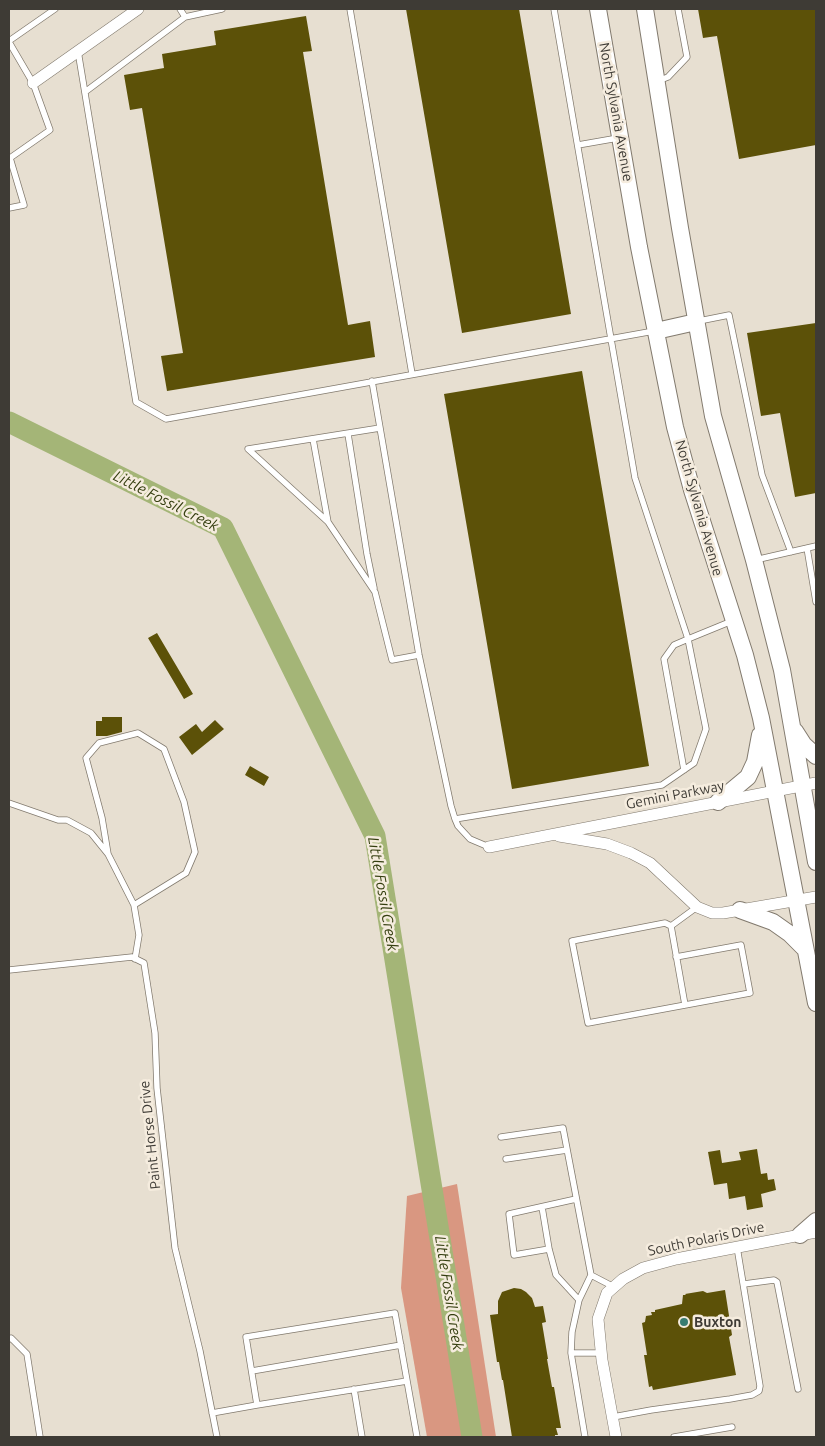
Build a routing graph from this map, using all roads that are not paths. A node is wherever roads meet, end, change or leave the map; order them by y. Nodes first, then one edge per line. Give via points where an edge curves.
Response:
1 (55, 9) edge
2 (138, 9) edge
3 (180, 9) edge
4 (222, 9) edge
5 (350, 9) edge
6 (554, 9) edge
7 (598, 9) edge
8 (645, 9) edge
9 (678, 9) edge
10 (185, 17) junction
11 (9, 42) edge
12 (78, 51) junction
13 (657, 81) junction
14 (33, 83) junction
15 (85, 92) junction
16 (620, 138) junction
17 (578, 145) junction
18 (10, 158) edge
19 (9, 208) edge
20 (696, 322) junction
21 (656, 331) junction
22 (611, 339) junction
23 (412, 374) junction
24 (372, 381) junction
25 (380, 428) junction
26 (348, 434) junction
27 (313, 439) junction
28 (328, 522) junction
29 (816, 546) edge
30 (807, 548) junction
31 (791, 552) junction
32 (754, 560) junction
33 (375, 592) junction
34 (816, 602) edge
35 (734, 621) junction
36 (688, 639) junction
37 (419, 654) junction
38 (761, 718) junction
39 (791, 725) junction
40 (816, 756) edge
41 (684, 770) junction
42 (810, 784) edge
43 (774, 790) junction
44 (718, 802) junction
45 (9, 803) edge
46 (455, 819) junction
47 (553, 835) junction
48 (489, 847) joint
49 (108, 854) junction
50 (816, 862) edge
51 (816, 897) edge
52 (796, 902) junction
53 (134, 905) junction
54 (697, 907) junction
55 (740, 910) junction
56 (670, 926) junction
57 (805, 949) junction
58 (676, 957) junction
59 (135, 959) junction
60 (9, 970) edge
61 (816, 1003) edge
62 (685, 1005) junction
63 (502, 1137) dead end
64 (567, 1150) junction
65 (506, 1159) dead end
66 (576, 1199) junction
67 (542, 1207) junction
68 (816, 1221) edge
69 (816, 1232) edge
70 (800, 1235) junction
71 (816, 1238) edge
72 (738, 1247) junction
73 (549, 1249) junction
74 (591, 1275) junction
75 (744, 1284) junction
76 (614, 1287) junction
77 (579, 1300) junction
78 (9, 1338) edge
79 (401, 1345) junction
80 (571, 1353) junction
81 (601, 1353) junction
82 (252, 1371) junction
83 (407, 1381) junction
84 (354, 1389) junction
85 (798, 1389) dead end
86 (257, 1405) junction
87 (212, 1413) junction
88 (613, 1417) junction
89 (732, 1427) dead end
90 (40, 1437) edge
91 (216, 1437) edge
92 (362, 1437) edge
93 (417, 1437) edge
94 (586, 1437) edge
95 (616, 1437) edge
96 (674, 1437) edge

1 - 11 lane
2 - 12 street
3 - 10 lane
4 - 10 lane
5 - 23 lane
6 - 17 lane
7 - 16 main road, North Sylvania Avenue
8 - 13 main road
9 - 13 lane via 687,57 668,77
10 - 15 lane
11 - 14 lane
12 - 14 street
12 - 15 lane
13 - 20 main road
14 - 18 lane via 50,130
15 - 24 lane via 136,402 166,418
16 - 17 lane
16 - 21 main road, North Sylvania Avenue
17 - 22 lane
18 - 19 lane via 24,205
20 - 21 main road
20 - 31 lane via 729,315 762,475
20 - 32 main road via 713,416
21 - 22 lane
21 - 35 main road, North Sylvania Avenue via 687,472
22 - 23 lane
22 - 36 lane via 635,478
23 - 24 lane
24 - 25 lane
25 - 26 lane
25 - 37 lane
26 - 27 lane
26 - 33 lane
27 - 28 lane
27 - 28 lane via 248,450
28 - 33 lane
29 - 30 lane
30 - 31 lane
30 - 34 lane
31 - 32 lane
32 - 39 main road via 782,670
33 - 37 lane via 392,660
35 - 36 lane
35 - 38 main road, North Sylvania Avenue
36 - 41 lane via 706,729 694,763
36 - 41 lane via 674,645 664,659
37 - 46 lane
38 - 43 main road, North Sylvania Avenue
38 - 44 main road via 755,762 748,777
39 - 40 main road
39 - 42 main road
41 - 46 lane via 662,785
42 - 43 street, Gemini Parkway
42 - 50 main road
43 - 44 street, Gemini Parkway
43 - 52 main road, North Sylvania Avenue
44 - 47 street, Gemini Parkway
45 - 49 lane via 58,820 67,820 91,833
46 - 48 lane via 470,839
47 - 48 street, Gemini Parkway
47 - 54 street, Gemini Parkway via 607,844 631,853 650,863
49 - 53 lane
49 - 53 lane via 86,758 99,743 138,733 164,750 184,802 195,852 186,873
51 - 52 street
52 - 55 street
52 - 57 main road, North Sylvania Avenue
53 - 59 lane via 139,935
54 - 55 street via 712,913
54 - 56 lane
55 - 57 main road via 773,922
56 - 58 lane
56 - 62 lane via 665,923 572,940 588,1023
57 - 61 main road, North Sylvania Avenue
58 - 62 lane
58 - 62 lane via 741,945 750,993
59 - 60 lane
59 - 87 lane, Paint Horse Drive via 144,963 155,1033 157,1088 175,1248
63 - 64 lane via 563,1128
64 - 65 lane
64 - 66 lane
66 - 67 lane
66 - 74 lane
67 - 73 lane
67 - 73 lane via 509,1214 514,1255
68 - 70 main road
69 - 70 street, South Polaris Drive
70 - 71 main road
70 - 72 street, South Polaris Drive
72 - 75 lane
72 - 76 street, South Polaris Drive via 643,1268
73 - 77 lane via 556,1275
74 - 76 lane
74 - 77 lane
75 - 85 lane via 777,1282
75 - 88 lane via 759,1391 730,1399
76 - 81 street, South Polaris Drive via 607,1293 598,1319
77 - 80 lane
78 - 90 lane via 27,1354
79 - 82 lane
79 - 82 lane via 395,1313 246,1337
79 - 83 lane
80 - 81 lane
80 - 94 lane
81 - 88 street, South Polaris Drive
82 - 86 lane
83 - 84 lane
83 - 93 lane
84 - 86 lane
84 - 92 lane
86 - 87 lane
87 - 91 lane, Paint Horse Drive
88 - 95 street, South Polaris Drive
89 - 96 lane

